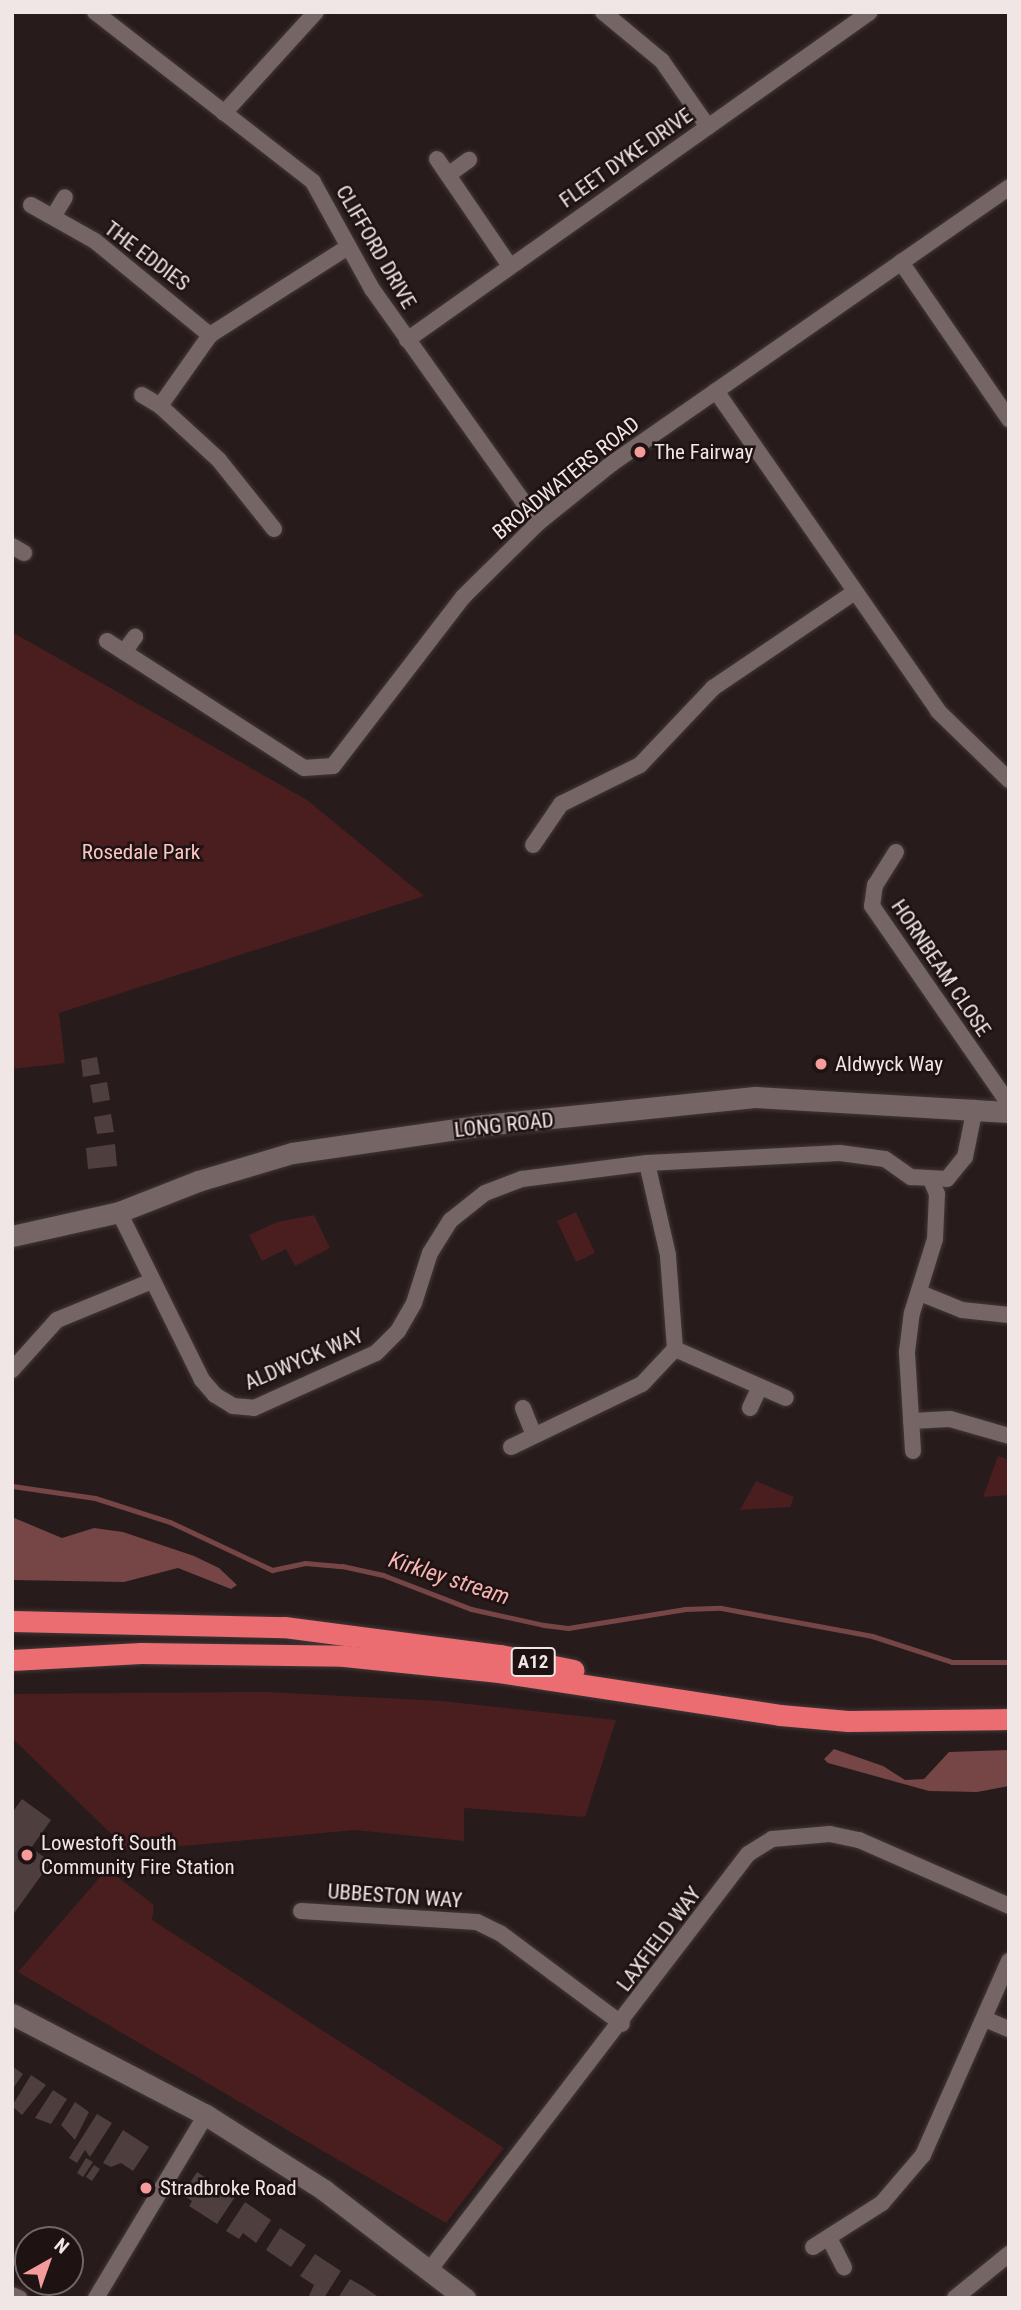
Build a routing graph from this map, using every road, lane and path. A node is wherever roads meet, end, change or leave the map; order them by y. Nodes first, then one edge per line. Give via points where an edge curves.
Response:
1 (95, 12) edge
2 (316, 12) edge
3 (603, 12) edge
4 (870, 12) edge
5 (224, 113) junction
6 (708, 127) junction
7 (437, 159) dead end
8 (469, 160) dead end
9 (448, 175) junction
10 (1009, 187) edge
11 (65, 197) dead end
12 (31, 205) dead end
13 (53, 217) junction
14 (348, 247) junction
15 (901, 261) junction
16 (510, 266) junction
17 (210, 335) junction
18 (407, 340) junction
19 (716, 391) junction
20 (142, 395) dead end
21 (160, 406) junction
22 (1009, 419) edge
23 (538, 523) junction
24 (274, 529) dead end
25 (855, 592) junction
26 (135, 636) dead end
27 (107, 641) dead end
28 (124, 652) junction
29 (1009, 780) edge
30 (533, 845) dead end
31 (896, 852) dead end
32 (1009, 1104) edge
33 (975, 1108) junction
34 (1009, 1112) edge
35 (647, 1163) junction
36 (931, 1180) junction
37 (119, 1212) junction
38 (12, 1236) edge
39 (152, 1281) junction
40 (920, 1293) junction
41 (1009, 1315) edge
42 (675, 1349) junction
43 (13, 1367) edge
44 (760, 1387) junction
45 (786, 1398) dead end
46 (523, 1408) dead end
47 (750, 1408) dead end
48 (911, 1421) junction
49 (534, 1435) junction
50 (1009, 1436) edge
51 (510, 1447) dead end
52 (913, 1451) dead end
53 (12, 1621) edge
54 (12, 1660) edge
55 (914, 1719) junction
56 (1009, 1719) edge
57 (1009, 1906) edge
58 (301, 1911) dead end
59 (1009, 1961) edge
60 (12, 2014) edge
61 (985, 2019) junction
62 (622, 2024) junction
63 (1009, 2029) edge
64 (206, 2115) junction
65 (829, 2238) junction
66 (813, 2247) dead end
67 (1009, 2254) edge
68 (844, 2267) dead end
69 (431, 2268) junction
70 (12, 2295) edge
71 (19, 2298) edge
72 (96, 2298) edge
73 (465, 2298) edge
74 (955, 2298) edge

1 - 5 street, CLIFFORD DRIVE
2 - 5 street
3 - 6 street via 662,61
4 - 6 street, FLEET DYKE DRIVE
5 - 14 street, CLIFFORD DRIVE via 313,182
6 - 16 street, FLEET DYKE DRIVE
7 - 9 street
8 - 9 street
9 - 16 street
10 - 15 street, BROADWATERS ROAD
11 - 13 street
12 - 13 street, THE EDDIES
13 - 17 street, THE EDDIES via 95,241
14 - 17 street
14 - 18 street, CLIFFORD DRIVE
15 - 19 street, BROADWATERS ROAD
15 - 22 street
16 - 18 street, FLEET DYKE DRIVE
17 - 21 street
18 - 23 street, CLIFFORD DRIVE
19 - 23 street, BROADWATERS ROAD via 611,464
19 - 25 street
20 - 21 street
21 - 24 street via 219,460
23 - 28 street, BROADWATERS ROAD via 463,597 333,766 304,768
25 - 29 street via 938,711
25 - 30 street via 713,688 640,765 561,804
26 - 28 street
27 - 28 street, BROADWATERS ROAD
31 - 32 street, HORNBEAM CLOSE via 875,885 872,906
33 - 34 street, LONG ROAD
33 - 36 street via 960,1166 947,1179
33 - 37 street, LONG ROAD via 755,1097 484,1125 292,1153 198,1181
35 - 36 street, ALDWYCK WAY via 840,1153 885,1159 911,1177
35 - 39 street, ALDWYCK WAY via 522,1179 485,1193 451,1220 430,1253 414,1303 398,1331 376,1353 254,1408 233,1406 202,1380
35 - 42 street via 668,1255
36 - 40 street via 937,1194 935,1238
37 - 38 street, LONG ROAD
37 - 39 street, ALDWYCK WAY
39 - 43 street via 57,1320
40 - 41 street via 962,1310
40 - 48 street via 907,1352
42 - 44 street
42 - 49 street via 642,1384
44 - 45 street
44 - 47 street
46 - 49 street
48 - 50 street via 950,1419
48 - 52 street
49 - 51 street
53 - 55 highway, A12 via 284,1627 500,1655 693,1694
54 - 55 highway, A12 via 141,1653 344,1656 499,1672 780,1715 848,1721
55 - 56 highway, A12
57 - 62 street, LAXFIELD WAY via 859,1840 820,1833 772,1839 748,1854
58 - 62 street, UBBESTON WAY via 477,1922 500,1933
59 - 61 street
60 - 64 street
61 - 63 street
61 - 65 street via 923,2155 882,2203
62 - 69 street, LAXFIELD WAY
64 - 69 street via 324,2190
64 - 72 street
65 - 66 street
65 - 68 street
67 - 74 street
69 - 73 street
70 - 71 street

